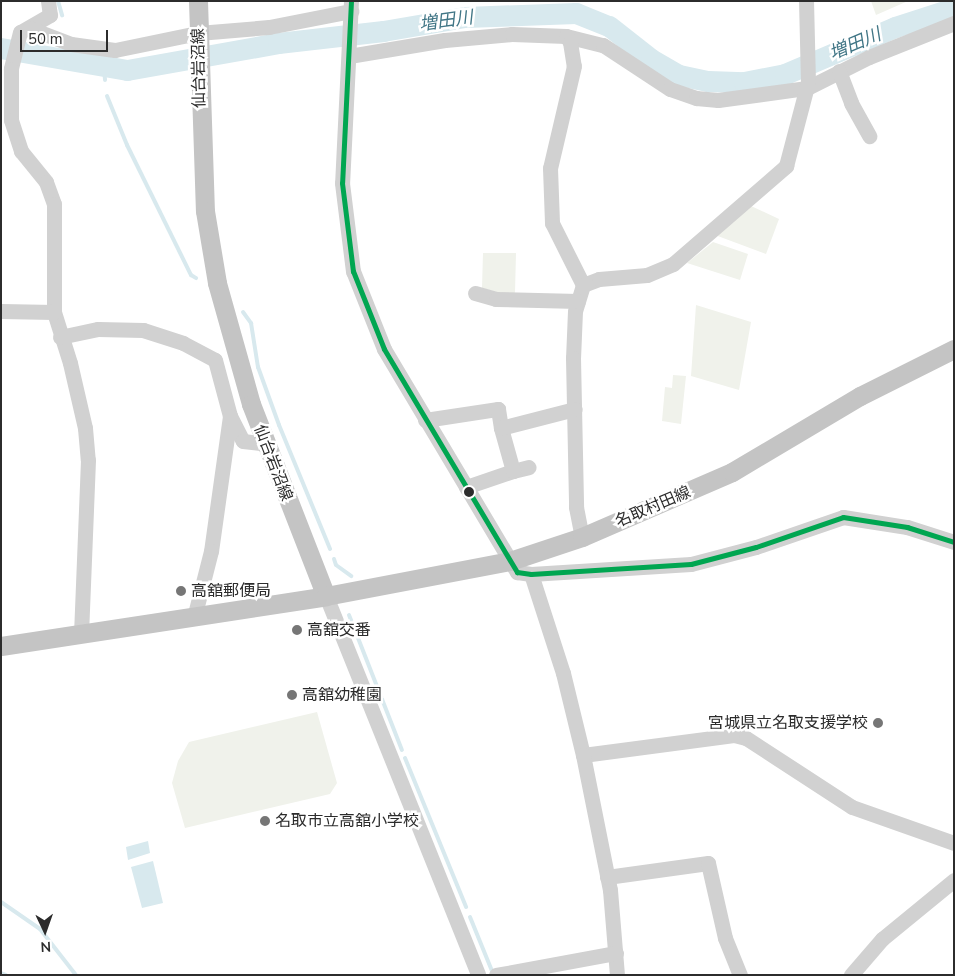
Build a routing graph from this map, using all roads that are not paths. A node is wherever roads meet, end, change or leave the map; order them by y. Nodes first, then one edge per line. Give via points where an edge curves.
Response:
1 (48, 1) edge
2 (198, 1) edge
3 (806, 1) edge
4 (351, 10) edge
5 (954, 23) edge
6 (24, 30) junction
7 (198, 35) junction
8 (566, 36) junction
9 (350, 54) junction
10 (839, 71) junction
11 (807, 85) junction
12 (869, 136) dead end
13 (583, 285) junction
14 (475, 293) dead end
15 (578, 302) junction
16 (1, 311) edge
17 (54, 312) junction
18 (60, 337) junction
19 (954, 349) edge
20 (575, 409) junction
21 (230, 416) junction
22 (425, 420) junction
23 (501, 428) junction
24 (266, 444) junction
25 (529, 467) dead end
26 (513, 471) junction
27 (466, 487) junction
28 (582, 537) junction
29 (954, 542) edge
30 (510, 561) junction
31 (531, 574) junction
32 (326, 596) junction
33 (195, 614) junction
34 (81, 633) junction
35 (1, 646) edge
36 (583, 754) junction
37 (954, 843) edge
38 (607, 877) junction
39 (954, 880) edge
40 (616, 953) junction
41 (478, 975) edge
42 (496, 975) edge
43 (617, 975) edge
44 (740, 975) edge
45 (852, 975) edge

1 - 6 street via 50,15
2 - 7 main road, 仙台岩沼線
3 - 11 street
4 - 7 street via 269,27
4 - 9 street
5 - 10 street
6 - 7 street via 71,44 115,50
6 - 17 street via 11,68 11,120 15,137 46,182 54,204
7 - 24 main road, 仙台岩沼線 via 205,211 217,283 251,404
8 - 9 street via 512,34
8 - 11 street via 603,45 649,78 696,98 733,99
8 - 13 street via 574,66 550,168 552,223
9 - 22 street via 342,183 351,264 364,306 384,349
10 - 11 street
10 - 12 street via 851,103
11 - 13 street via 791,156 778,175 667,267 646,275 599,279
13 - 15 street
14 - 15 street via 496,299
15 - 20 street via 573,358
16 - 17 street
17 - 18 street
18 - 21 street via 98,329 143,330 182,342 215,360
18 - 34 street via 70,364 88,460
19 - 28 main road, 名取村田線 via 860,396 732,472
20 - 23 street
20 - 28 street via 576,507
21 - 24 street via 243,441
21 - 33 street via 211,551
22 - 23 street via 498,409
22 - 27 street
23 - 26 street
24 - 32 main road, 仙台岩沼線
25 - 26 street
26 - 27 street
27 - 30 street
28 - 30 main road, 名取村田線
29 - 31 street via 907,527 843,517 691,564
30 - 31 street via 517,572
30 - 32 main road, 名取村田線
31 - 36 street via 563,673
32 - 33 main road
32 - 41 street
33 - 34 main road
34 - 35 main road
36 - 37 street via 740,736 852,808
36 - 38 street
38 - 40 street
38 - 44 street via 708,863 725,938
39 - 45 street via 882,939
40 - 42 street
40 - 43 street

